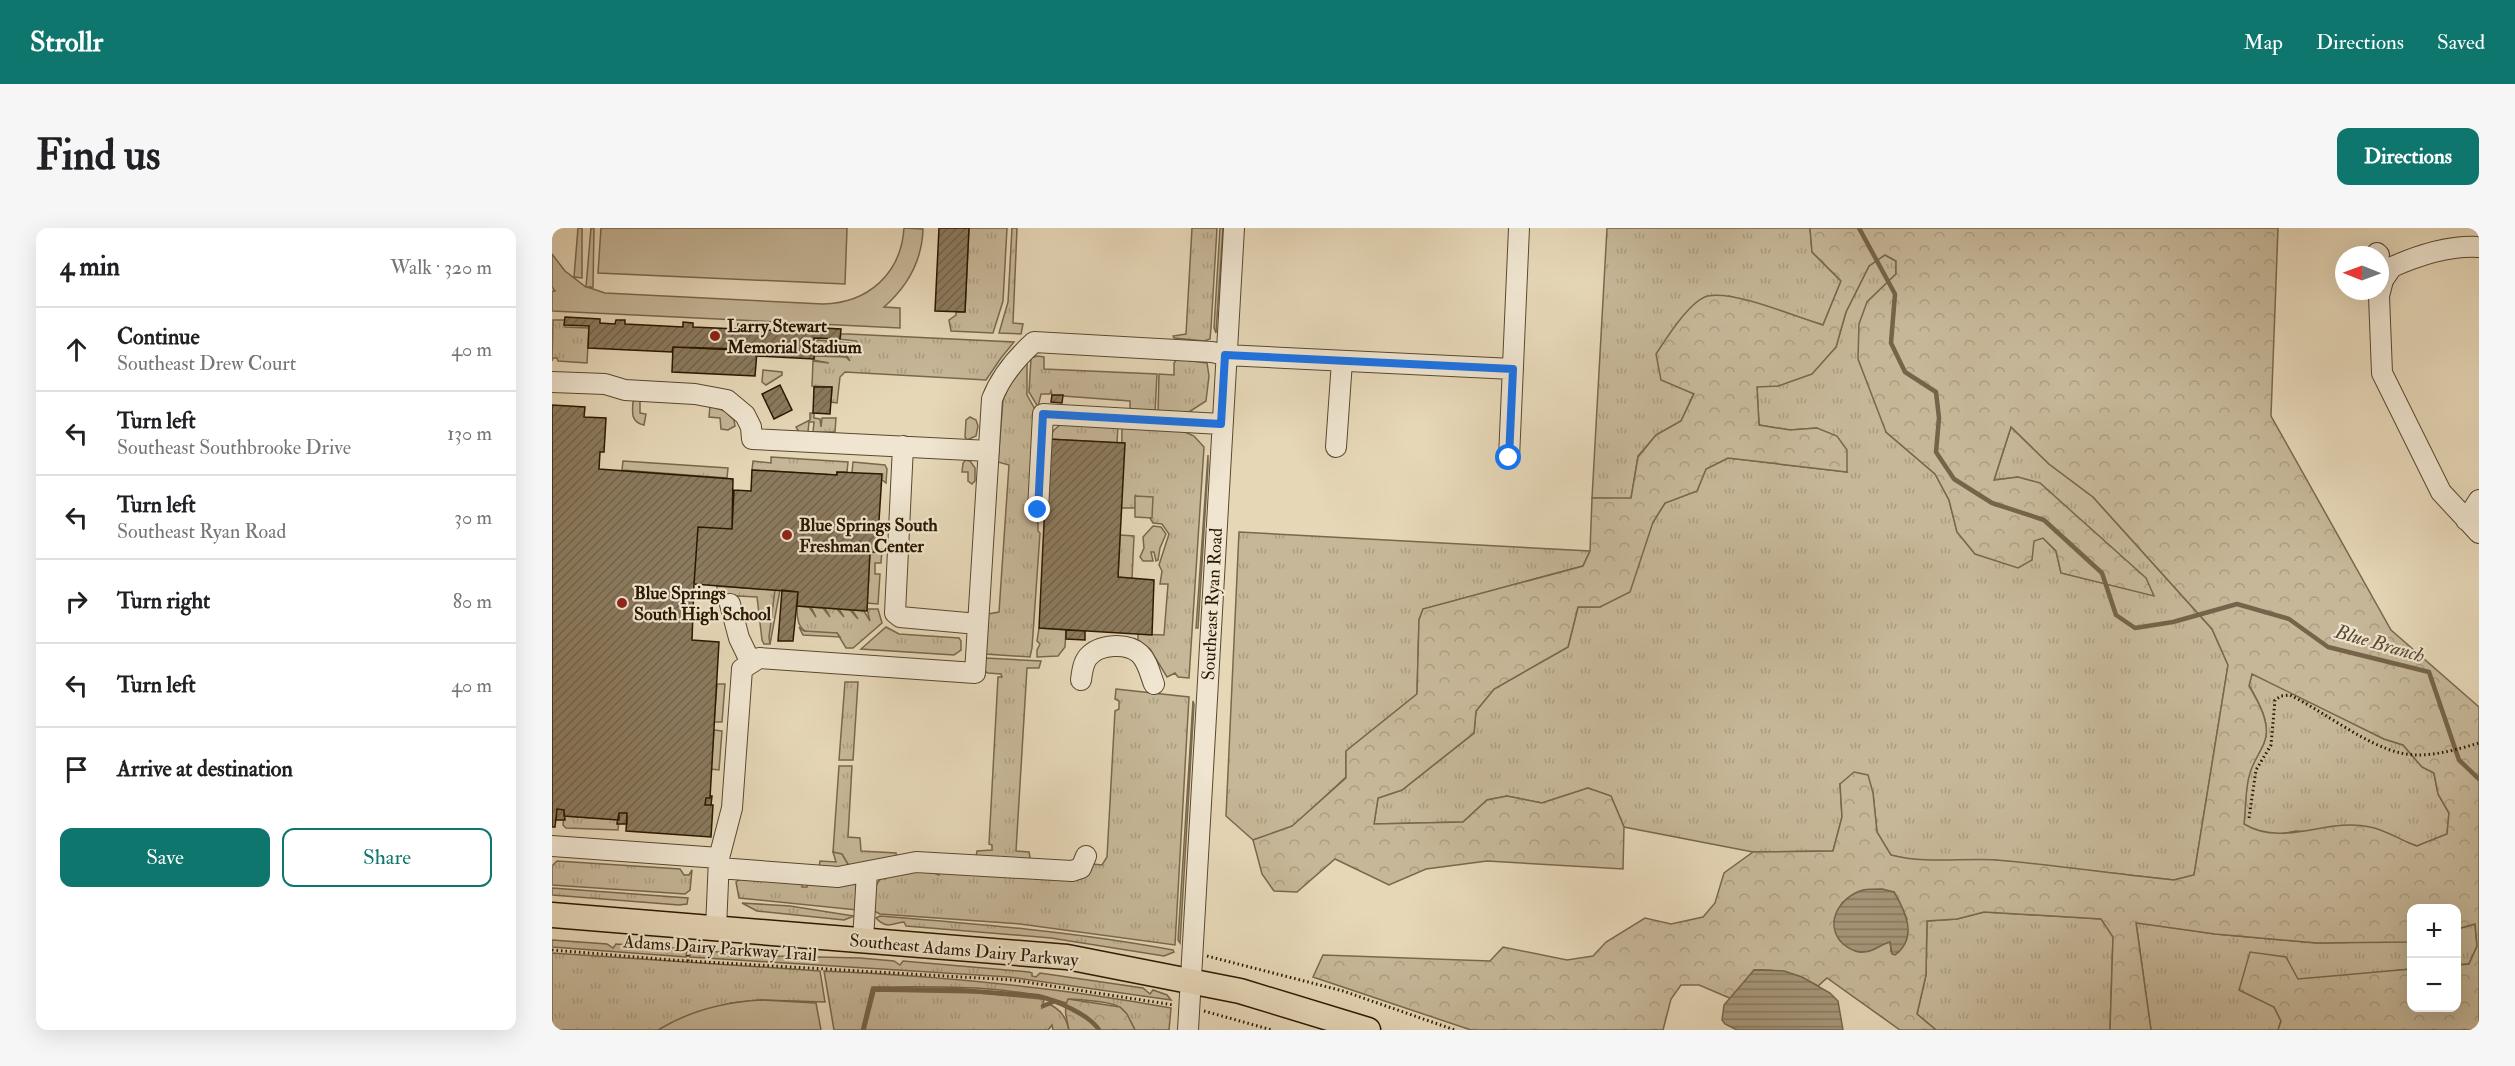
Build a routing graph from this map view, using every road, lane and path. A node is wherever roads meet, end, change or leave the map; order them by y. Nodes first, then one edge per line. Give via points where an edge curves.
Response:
1 (1234, 228) edge
2 (1519, 228) edge
3 (2479, 247) edge
4 (2389, 257) edge
5 (2379, 300) edge
6 (1225, 355) junction
7 (1342, 361) junction
8 (1513, 369) junction
9 (552, 382) edge
10 (1221, 424) junction
11 (903, 446) junction
12 (1336, 447) dead end
13 (989, 451) junction
14 (1509, 458) dead end
15 (2479, 500) edge
16 (1038, 510) dead end
17 (2473, 527) edge
18 (730, 604) dead end
19 (978, 624) junction
20 (751, 663) junction
21 (1081, 680) dead end
22 (1154, 684) dead end
23 (2479, 742) edge
24 (2248, 818) dead end
25 (552, 846) edge
26 (1086, 856) dead end
27 (719, 863) junction
28 (867, 872) junction
29 (552, 915) edge
30 (716, 928) junction
31 (863, 940) junction
32 (552, 950) edge
33 (688, 950) dead end
34 (1202, 954) dead end
35 (688, 961) junction
36 (1190, 980) junction
37 (1172, 1005) dead end
38 (1203, 1011) dead end
39 (1188, 1030) edge
40 (1272, 1030) edge
41 (1368, 1030) edge
42 (1455, 1030) edge

1 - 6 street, Southeast Ryan Road
2 - 8 street
3 - 4 street
5 - 17 street via 2382,373 2441,492
6 - 7 street
6 - 10 street, Southeast Ryan Road
6 - 13 street via 1034,342 1008,369 992,399
7 - 8 street
7 - 12 street
8 - 14 street
9 - 11 street via 605,384 625,390 726,400 745,415 752,439
10 - 16 street via 1043,414
10 - 36 street, Southeast Ryan Road
11 - 13 street
11 - 19 street via 895,613 900,617
13 - 19 street
15 - 17 street
18 - 20 street via 739,639
19 - 20 street via 975,673 759,658
20 - 27 street via 742,669 732,808
21 - 22 street via 1086,658 1106,646 1138,652
23 - 24 path via 2432,754 2402,753 2381,747 2290,695 2281,696 2275,700 2271,745 2256,770
25 - 27 street
26 - 28 street via 1081,868 1072,871 916,862
27 - 28 street via 829,876
27 - 30 street
28 - 31 street
29 - 30 main road, Southeast Adams Dairy Parkway
30 - 31 main road, Southeast Adams Dairy Parkway
31 - 36 main road, Southeast Adams Dairy Parkway via 1067,957
32 - 35 path, Adams Dairy Parkway Trail
33 - 35 path
34 - 42 path via 1343,991
35 - 37 path, Adams Dairy Parkway Trail via 1012,980
36 - 39 street, Southeast Ryan Road
36 - 41 main road, Southeast Adams Dairy Parkway
38 - 40 path

